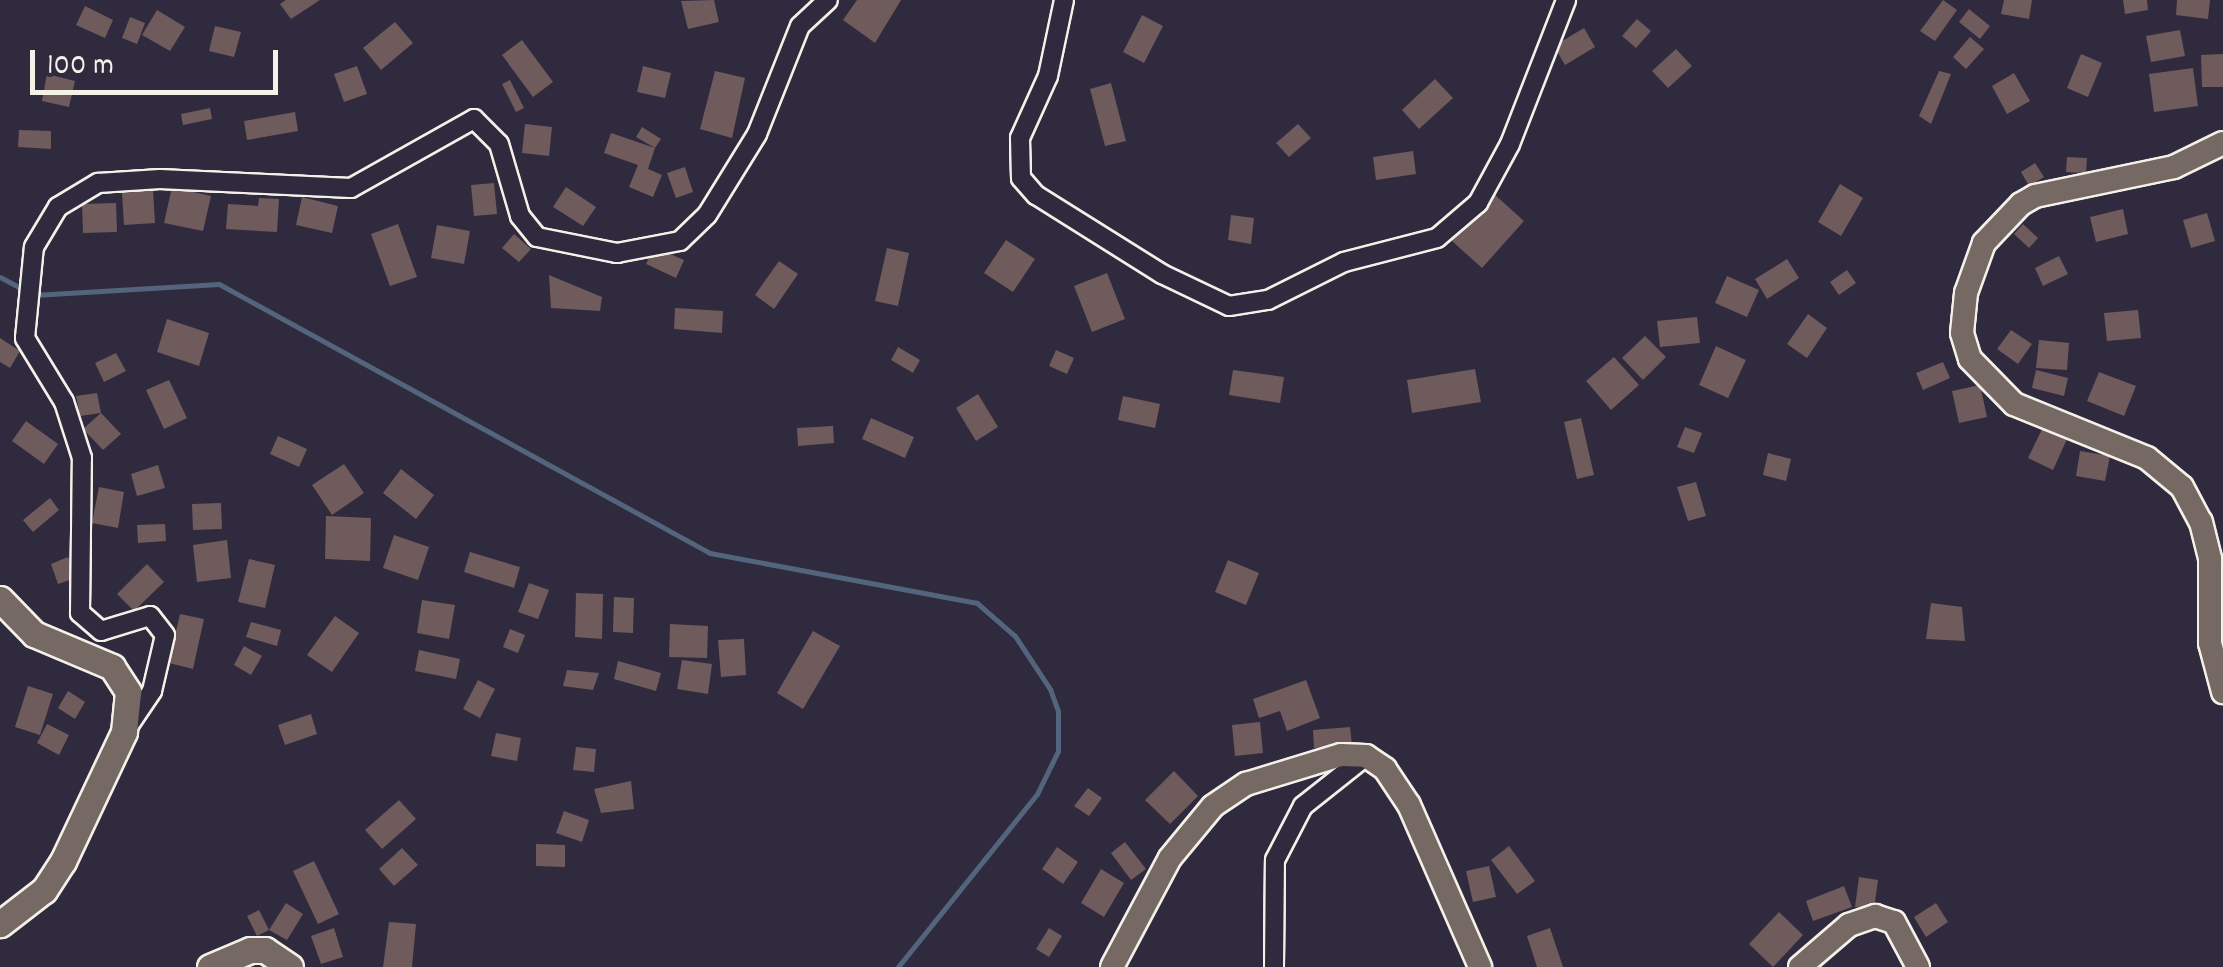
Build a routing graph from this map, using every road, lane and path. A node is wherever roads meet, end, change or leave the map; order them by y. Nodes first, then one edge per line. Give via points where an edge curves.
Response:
1 (828, 0) edge
2 (1064, 0) edge
3 (1566, 0) edge
4 (2223, 143) edge
5 (0, 600) edge
6 (2223, 692) edge
7 (124, 732) junction
8 (1366, 756) junction
9 (0, 924) edge
10 (210, 967) edge
11 (290, 967) edge
12 (1112, 967) edge
13 (1274, 967) edge
14 (1480, 967) edge
15 (1800, 967) edge
16 (1918, 967) edge

1 - 7 street via 800,26 757,134 707,215 680,241 616,253 537,237 520,216 498,144 474,119 351,188 160,178 98,183 58,208 34,246 25,338 64,402 82,458 80,613 101,631 150,616 164,636 152,691
2 - 3 street via 1048,76 1020,138 1021,178 1036,195 1162,274 1229,306 1268,300 1344,262 1437,238 1478,203 1510,144
4 - 6 main road via 2174,167 2020,204 1984,243 1966,293 1962,333 1970,359 2014,404 2147,458 2182,486 2202,522 2210,559 2210,643
5 - 7 highway via 34,634 120,674 128,692
7 - 9 highway via 64,861 44,890
8 - 12 main road via 1317,760 1246,784 1213,806 1170,858
8 - 13 street via 1303,806 1275,860
8 - 14 main road via 1385,769 1409,805
10 - 11 highway via 250,950 265,950
15 - 16 main road via 1849,925 1875,916 1894,922

